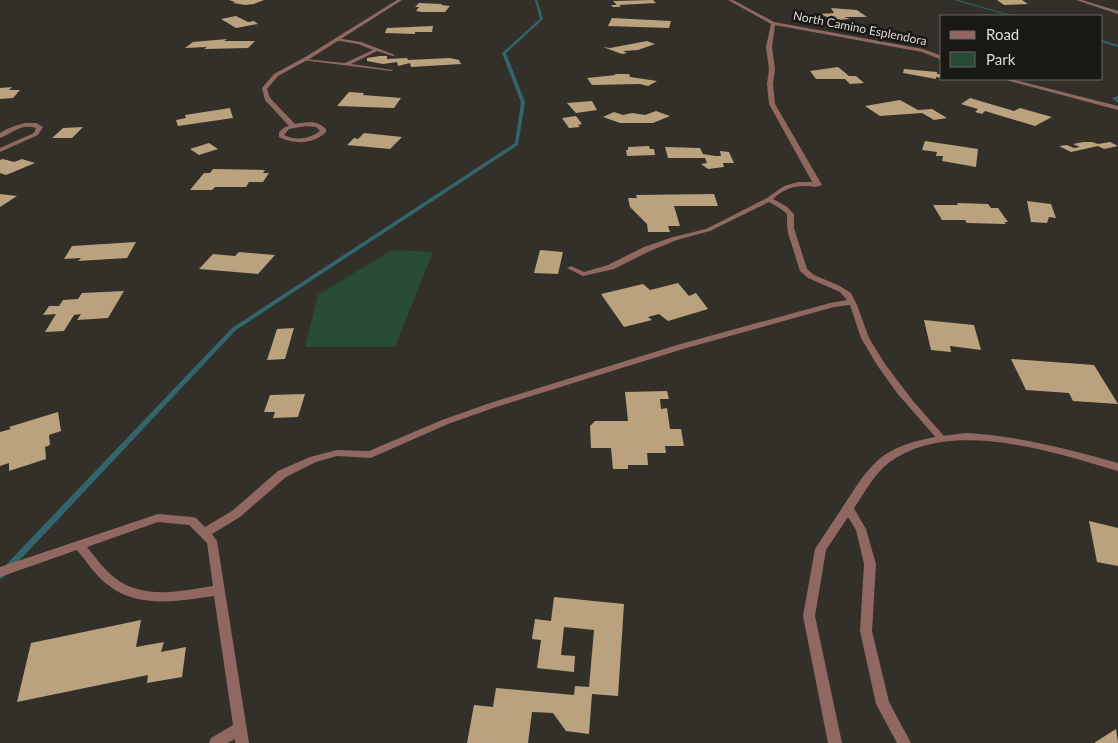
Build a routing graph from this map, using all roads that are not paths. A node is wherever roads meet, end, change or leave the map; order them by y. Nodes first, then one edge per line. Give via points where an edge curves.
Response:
1 (400, 0) edge
2 (730, 0) edge
3 (1078, 0) edge
4 (1118, 13) edge
5 (773, 23) junction
6 (336, 40) junction
7 (376, 50) junction
8 (392, 55) dead end
9 (940, 57) edge
10 (304, 60) junction
11 (346, 64) junction
12 (391, 70) dead end
13 (1009, 80) edge
14 (1118, 108) edge
15 (293, 126) junction
16 (0, 136) edge
17 (0, 150) edge
18 (818, 185) joint
19 (769, 199) junction
20 (572, 268) dead end
21 (852, 302) junction
22 (941, 438) junction
23 (1118, 467) edge
24 (848, 508) junction
25 (204, 533) junction
26 (79, 545) junction
27 (0, 572) edge
28 (219, 590) junction
29 (240, 728) junction
30 (216, 743) edge
31 (242, 743) edge
32 (835, 743) edge
33 (904, 743) edge

1 - 6 street
2 - 5 street, North Camino Esplendora
3 - 4 street
5 - 9 street, North Camino Esplendora via 923,51
5 - 18 street via 769,47 772,104
6 - 7 lane
6 - 10 street
7 - 8 lane
7 - 11 lane
10 - 11 lane
10 - 15 street via 276,75 264,90 267,99
11 - 12 lane
13 - 14 street
15 - 15 street via 283,130 282,136 290,140 304,140 323,132 322,127 312,124
16 - 17 street via 11,128 40,127 36,134
18 - 19 lane via 802,182 786,187
19 - 20 lane via 708,230 675,238 611,267 583,274
19 - 21 lane via 790,212 791,232 803,270 840,288
21 - 22 lane via 865,337 881,363
21 - 25 lane via 680,347 493,405 370,455 337,453 313,459 282,474 236,514
22 - 23 street via 979,438 1038,445
22 - 24 street via 907,448 881,464
24 - 32 lane via 821,549 809,616
24 - 33 lane via 861,529 870,564 866,632 883,704
25 - 26 lane via 192,521 158,518
25 - 28 lane via 212,541
26 - 27 lane
26 - 28 lane via 116,585 144,596 177,597
28 - 29 lane
29 - 30 lane
29 - 31 lane

